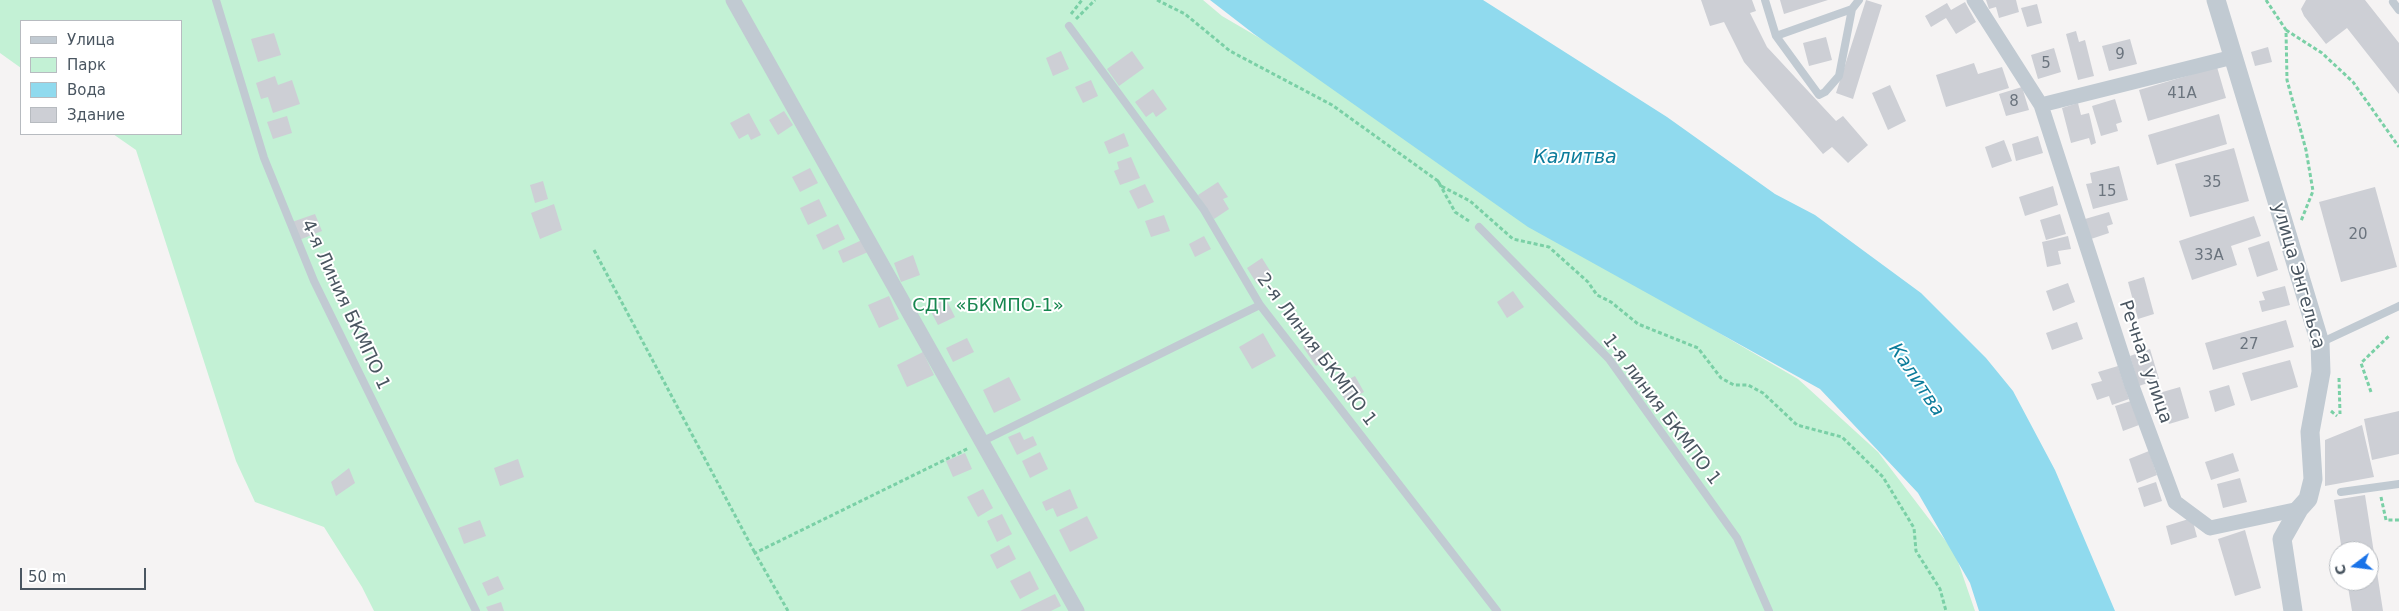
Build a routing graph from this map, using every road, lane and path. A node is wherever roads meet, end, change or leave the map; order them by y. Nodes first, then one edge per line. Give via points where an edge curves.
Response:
1 (216, 0) edge
2 (733, 0) edge
3 (1082, 0) edge
4 (1096, 0) edge
5 (1157, 0) edge
6 (1766, 0) edge
7 (1859, 0) edge
8 (1974, 0) edge
9 (2266, 0) edge
10 (2218, 1) edge
11 (2393, 1) edge
12 (1852, 9) junction
13 (2399, 10) edge
14 (1068, 26) junction
15 (2286, 30) junction
16 (1776, 36) junction
17 (2233, 57) junction
18 (2041, 105) junction
19 (2399, 147) edge
20 (1438, 182) junction
21 (2299, 226) dead end
22 (1478, 227) joint
23 (594, 250) dead end
24 (1260, 306) junction
25 (2399, 306) edge
26 (2389, 336) dead end
27 (2320, 343) junction
28 (2371, 392) dead end
29 (983, 441) junction
30 (2399, 484) edge
31 (2379, 487) junction
32 (2342, 492) dead end
33 (2299, 509) junction
34 (2399, 520) edge
35 (755, 553) junction
36 (476, 611) edge
37 (788, 611) edge
38 (1077, 611) edge
39 (1498, 611) edge
40 (1769, 611) edge
41 (1946, 611) edge
42 (2293, 611) edge

1 - 36 lane, 4-я Линия БКМПО 1 via 264,158 314,281
2 - 29 street
3 - 14 path via 1068,19
4 - 14 path
5 - 20 path via 1185,14 1230,51 1332,105
6 - 16 lane
7 - 12 lane
8 - 18 street, Речная улица
9 - 15 path
10 - 17 street, улица Энгельса
11 - 13 lane
12 - 16 lane
12 - 16 lane via 1839,76 1819,95
14 - 24 lane, 2-я Линия БКМПО 1 via 1204,210
15 - 19 path via 2322,52 2353,82
15 - 21 path via 2288,80 2313,191
17 - 18 street
17 - 27 street, улица Энгельса
18 - 33 street, Речная улица via 2132,386 2175,502 2210,528
20 - 22 path via 1455,212
20 - 41 path via 1470,201 1513,239 1549,247 1588,282 1597,295 1638,324 1698,348 1721,378 1734,385 1748,384 1763,393 1797,425 1842,437 1883,477 1914,528 1916,551 1940,589
22 - 40 lane, 1-я линия БКМПО 1 via 1609,359 1737,538
23 - 35 path
24 - 29 lane
24 - 39 lane, 2-я Линия БКМПО 1
25 - 27 lane
26 - 28 path via 2361,363
27 - 33 street, улица Энгельса via 2321,372 2310,432 2313,479 2308,499
29 - 35 path
29 - 38 street
30 - 31 lane
31 - 32 lane
31 - 34 path via 2386,520
33 - 42 street, улица Энгельса via 2282,539
35 - 37 path

